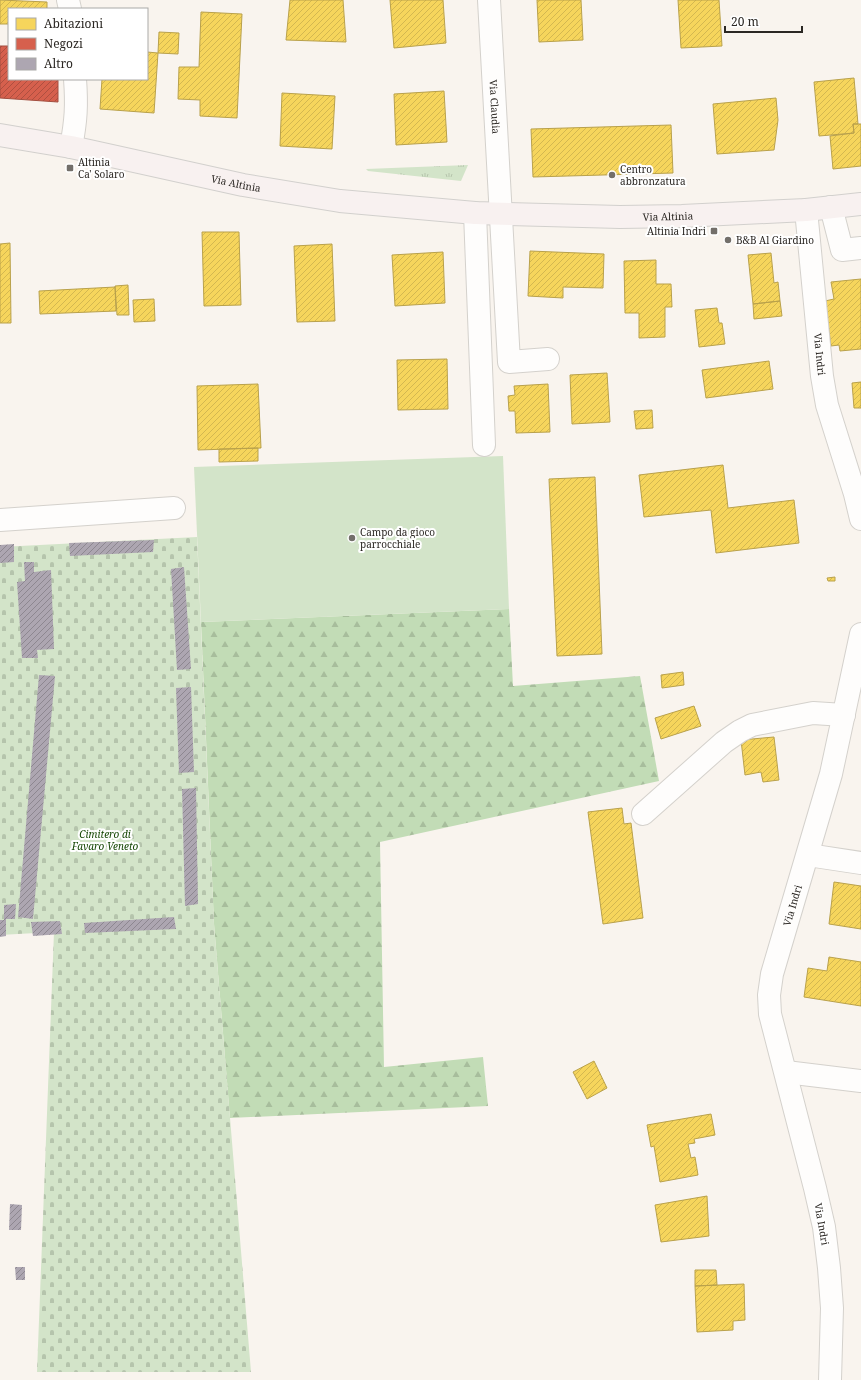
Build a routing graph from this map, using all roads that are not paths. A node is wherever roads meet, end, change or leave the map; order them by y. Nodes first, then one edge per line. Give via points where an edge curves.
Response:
1 (489, 0) edge
2 (75, 80) edge
3 (0, 134) edge
4 (71, 147) junction
5 (861, 204) edge
6 (831, 207) junction
7 (806, 210) junction
8 (475, 213) junction
9 (501, 214) junction
10 (861, 248) edge
11 (548, 359) dead end
12 (484, 445) dead end
13 (858, 493) edge
14 (174, 508) dead end
15 (861, 519) edge
16 (0, 520) edge
17 (861, 634) edge
18 (856, 683) edge
19 (844, 715) junction
20 (643, 814) dead end
21 (808, 855) junction
22 (861, 863) edge
23 (786, 1072) junction
24 (861, 1082) edge
25 (830, 1380) edge

1 - 9 street, Via Claudia
2 - 4 street via 77,107
3 - 4 main road, Via Altinia
4 - 8 main road, Via Altinia via 243,184 340,201
5 - 6 main road, Via Altinia
6 - 7 main road, Via Altinia
6 - 10 street via 842,250
7 - 9 main road, Via Altinia via 620,217
7 - 13 street, Via Indri via 822,376 828,406
8 - 9 main road, Via Altinia
8 - 12 street
9 - 11 street, Via Claudia via 509,362
13 - 15 street, Via Indri
14 - 16 street
17 - 18 street, Via Indri
18 - 19 street, Via Indri
19 - 20 street via 813,714 752,725 724,742
19 - 21 street, Via Indri via 831,774
21 - 22 street
21 - 23 street, Via Indri via 772,974 769,995 770,1014
23 - 24 street
23 - 25 street, Via Indri via 824,1227 832,1308

